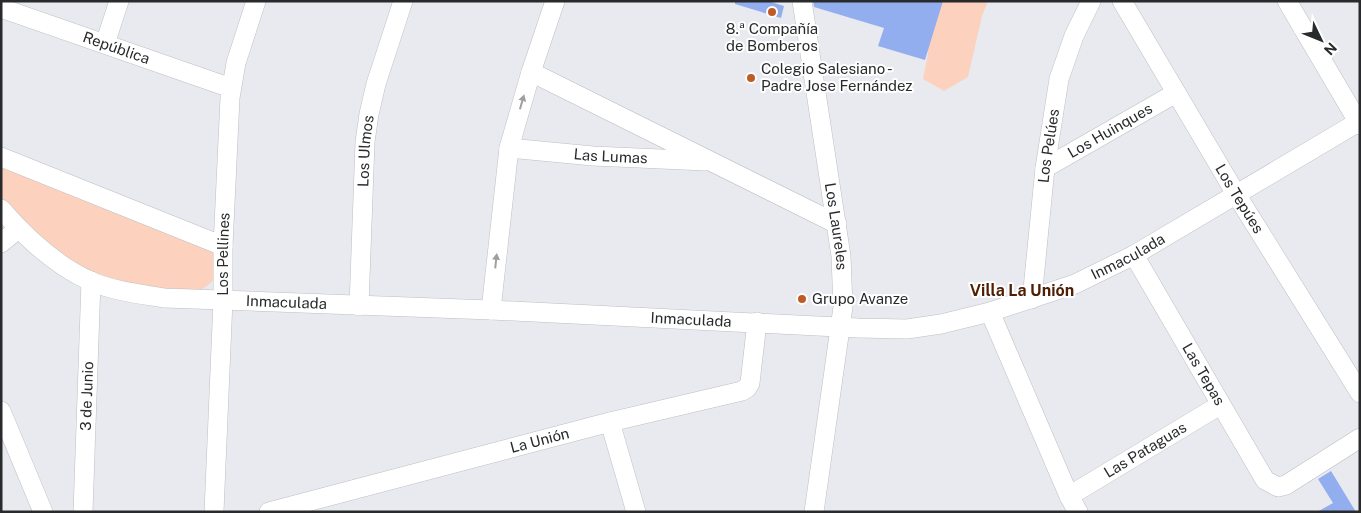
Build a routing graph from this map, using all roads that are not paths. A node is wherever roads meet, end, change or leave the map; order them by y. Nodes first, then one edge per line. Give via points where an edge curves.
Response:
1 (119, 1) edge
2 (256, 1) edge
3 (403, 1) edge
4 (555, 1) edge
5 (802, 1) edge
6 (1091, 1) edge
7 (1122, 1) edge
8 (1287, 1) edge
9 (1, 8) edge
10 (106, 44) junction
11 (531, 72) junction
12 (231, 88) junction
13 (1176, 93) junction
14 (1359, 122) edge
15 (509, 148) junction
16 (1, 157) edge
17 (715, 162) junction
18 (1045, 168) junction
19 (1236, 194) junction
20 (1, 209) edge
21 (837, 224) junction
22 (18, 228) junction
23 (1, 242) edge
24 (223, 246) junction
25 (1134, 255) junction
26 (91, 281) junction
27 (1032, 299) junction
28 (223, 300) junction
29 (359, 306) junction
30 (491, 310) junction
31 (990, 312) junction
32 (757, 322) junction
33 (840, 327) junction
34 (1360, 393) edge
35 (1220, 404) junction
36 (1, 411) edge
37 (610, 422) junction
38 (1360, 438) edge
39 (1074, 504) edge
40 (43, 512) edge
41 (83, 512) edge
42 (214, 512) edge
43 (269, 512) edge
44 (636, 512) edge
45 (814, 512) edge

1 - 10 street
2 - 12 street, Los Pellines
3 - 29 street, Los Ulmos via 369,114 365,142
4 - 11 street
5 - 21 street, Los Laureles
6 - 18 street, Los Pelúes via 1059,79
7 - 13 street, Los Tepúes
8 - 14 street
9 - 10 street, República
10 - 12 street, República
15 -> 11 street
11 - 17 street, Las Lumas
12 - 24 street, Los Pellines
13 - 18 street, Los Huinques
13 - 19 street, Los Tepúes
14 - 19 street, Inmaculada
15 - 17 street, Las Lumas
30 -> 15 street
16 - 24 street
17 - 21 street, Las Lumas
18 - 27 street, Los Pelúes
19 - 25 street, Inmaculada
19 - 34 street, Los Tepúes
20 - 22 street, Inmaculada
21 - 33 street, Los Laureles via 843,307
22 - 23 street
22 - 26 street, Inmaculada via 62,265
24 - 28 street, Los Pellines
25 - 27 street, Inmaculada via 1092,277
25 - 35 street, Las Tepas
26 - 28 street, Inmaculada via 164,298
26 - 41 street, 3 de Junio
27 - 31 street, Inmaculada
28 - 29 street, Inmaculada
28 - 42 street, Los Pellines
29 - 30 street, Inmaculada
30 - 32 street, Inmaculada
31 - 33 street, Inmaculada via 907,329
31 - 39 street
32 - 33 street, Inmaculada
32 - 37 street, La Unión via 747,388
33 - 45 street, Los Laureles
35 - 38 street, Las Tepas via 1265,480 1278,487
35 - 39 street, Las Pataguas
36 - 40 street
37 - 43 street, La Unión
37 - 44 street

